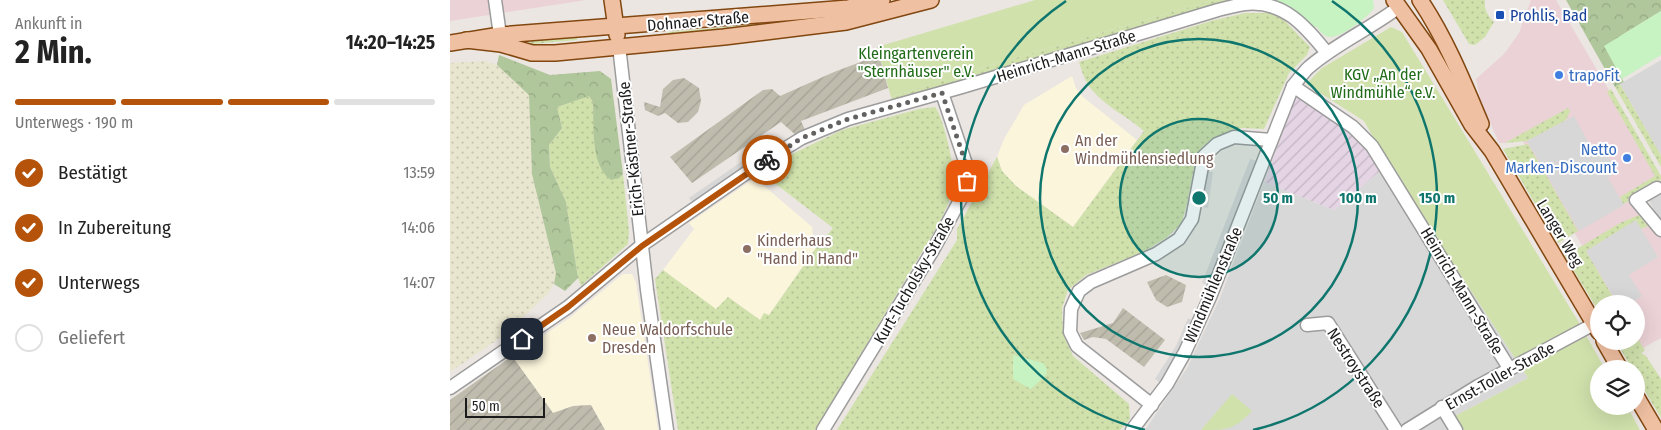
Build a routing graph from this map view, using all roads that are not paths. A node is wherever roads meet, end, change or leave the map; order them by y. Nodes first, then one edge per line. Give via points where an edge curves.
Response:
1 (495, 0) edge
2 (612, 0) edge
3 (882, 0) edge
4 (931, 0) edge
5 (1420, 0) edge
6 (1396, 4) edge
7 (616, 26) junction
8 (500, 35) junction
9 (466, 40) junction
10 (450, 43) edge
11 (619, 46) junction
12 (1327, 54) junction
13 (1293, 86) junction
14 (942, 93) junction
15 (1271, 140) junction
16 (1492, 151) junction
17 (1657, 188) dead end
18 (1661, 230) edge
19 (642, 246) junction
20 (1590, 318) edge
21 (1307, 325) dead end
22 (1590, 331) edge
23 (1509, 368) junction
24 (450, 388) edge
25 (1152, 406) junction
26 (1442, 407) junction
27 (1645, 411) edge
28 (667, 430) edge
29 (823, 430) edge
30 (1132, 430) edge
31 (1396, 430) edge
32 (1407, 430) edge
33 (1456, 430) edge
34 (1656, 430) edge

1 - 8 street
2 - 7 main road
3 - 7 main road, Dohnaer Straße via 848,8
4 - 11 main road, Dohnaer Straße via 846,22
5 - 16 main road, Langer Weg via 1458,68
6 - 12 street, Windmühlenstraße via 1377,23
6 - 16 main road, Langer Weg via 1429,49 1472,125
7 - 8 main road, Dohnaer Straße
7 - 11 main road
8 - 9 main road, Dohnaer Straße
9 - 10 main road, Dohnaer Straße
9 - 11 main road, Dohnaer Straße via 500,44 532,53
11 - 19 street, Erich-Kästner-Straße
12 - 13 street, Windmühlenstraße via 1308,68
12 - 14 street, Heinrich-Mann-Straße via 1310,32 1288,13 1269,5 1245,4
13 - 15 street, Windmühlenstraße
13 - 23 street, Heinrich-Mann-Straße via 1353,127 1372,146
14 - 19 street, Heinrich-Mann-Straße via 848,119 802,138
14 - 29 street, Kurt-Tucholsky-Straße via 968,170 965,191
15 - 25 street, Windmühlenstraße via 1210,297 1168,384
15 - 25 street via 1234,137 1217,144 1204,156 1192,219 1179,238 1156,254 1091,282 1079,292 1071,309 1070,332 1077,346
16 - 20 main road, Langer Weg
17 - 18 street via 1636,200
19 - 24 street, Heinrich-Mann-Straße via 568,307
19 - 28 street, Erich-Kästner-Straße
21 - 31 street, Nestroystraße via 1328,323
22 - 23 street, Ernst-Toller-Straße
23 - 26 street, Ernst-Toller-Straße
25 - 30 street, Windmühlenstraße
26 - 32 street, Ernst-Toller-Straße
26 - 33 street
27 - 34 main road

